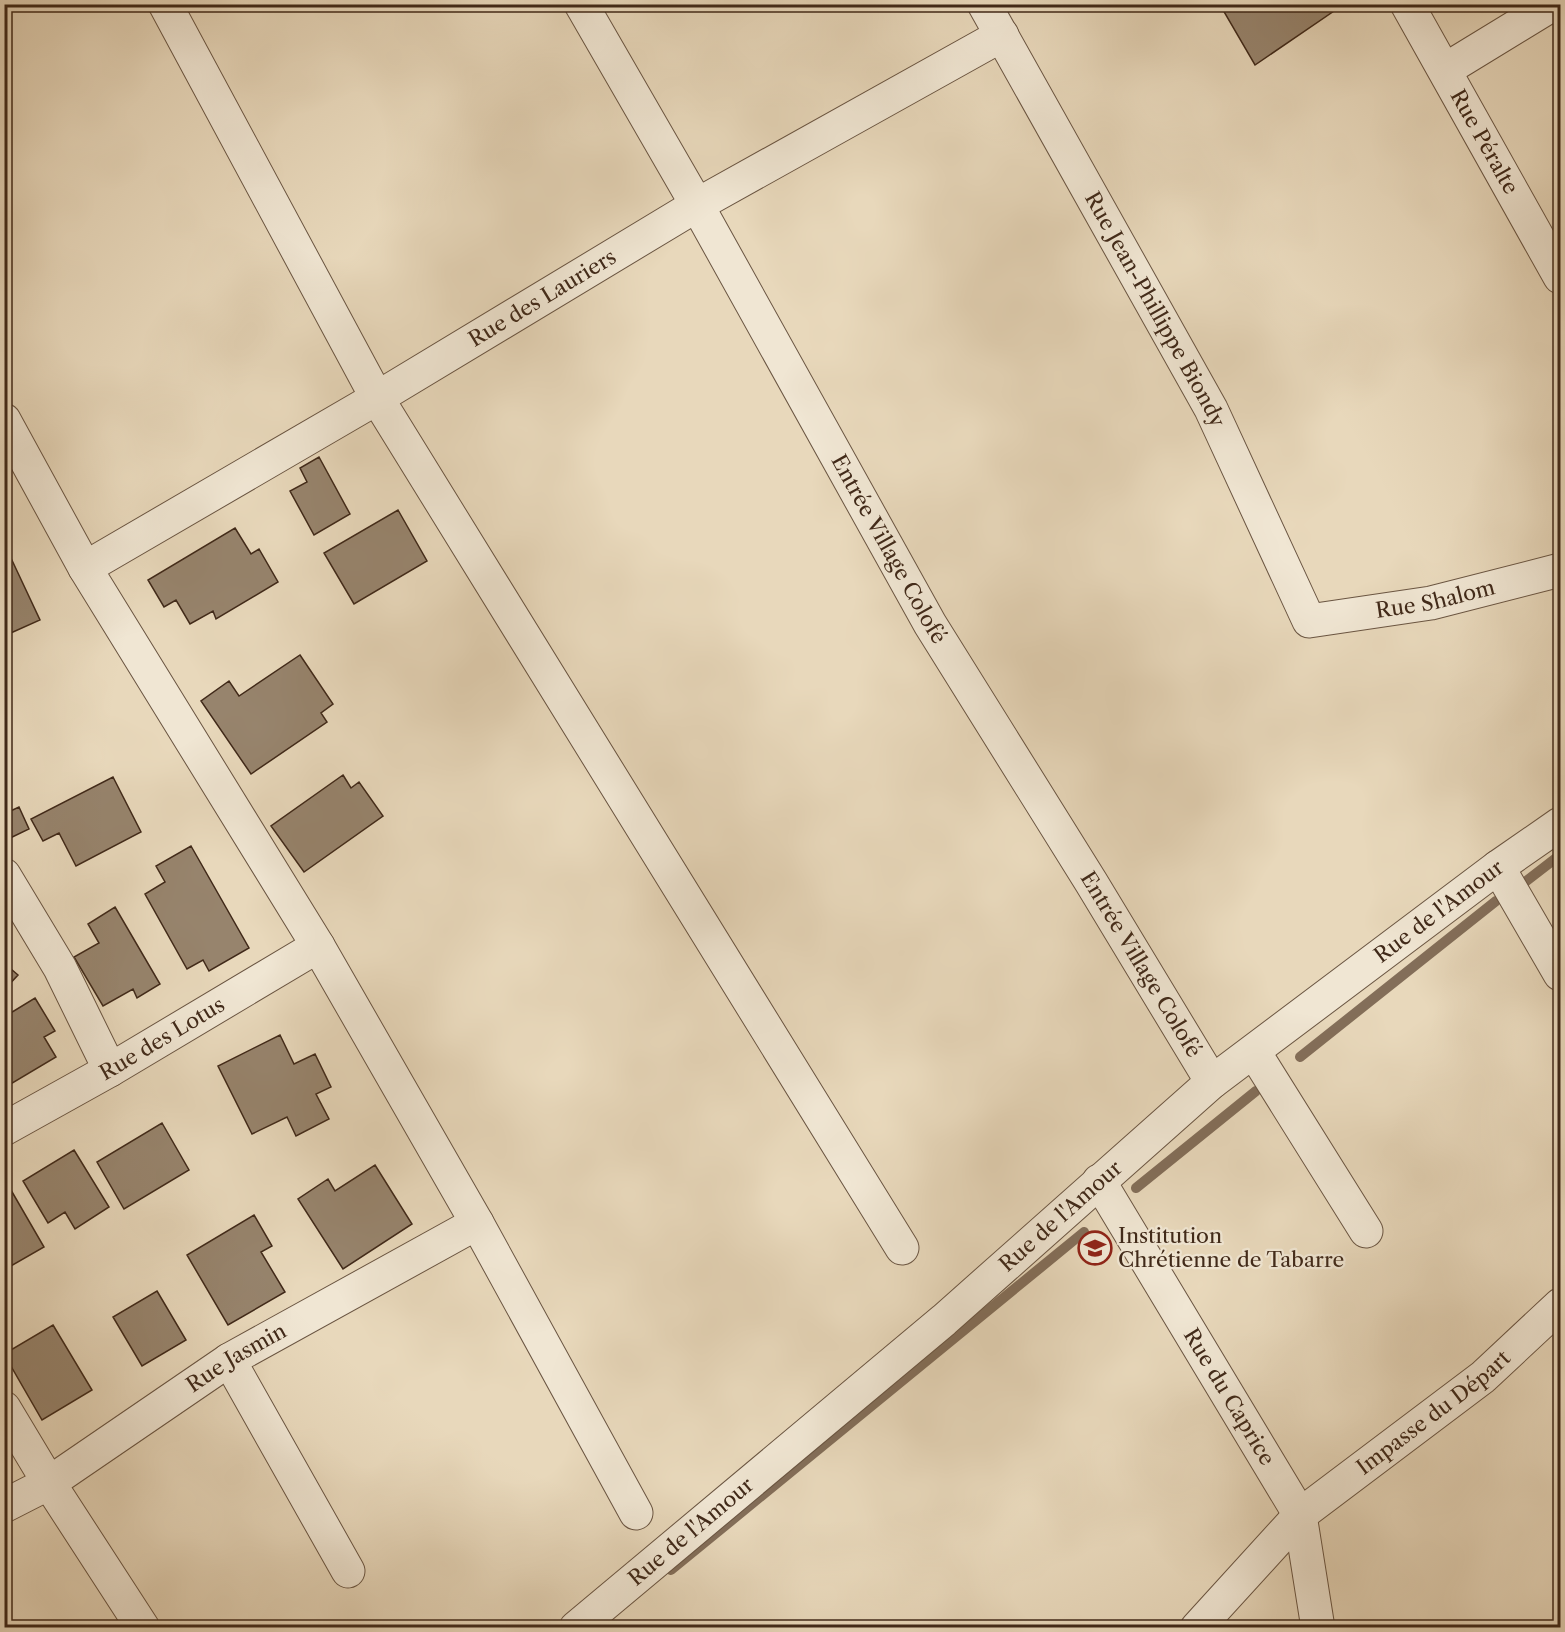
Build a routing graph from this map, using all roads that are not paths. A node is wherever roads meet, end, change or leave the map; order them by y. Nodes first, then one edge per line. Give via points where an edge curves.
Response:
1 (165, 4) edge
2 (581, 4) edge
3 (984, 4) edge
4 (1407, 4) edge
5 (1553, 4) edge
6 (1002, 35) junction
7 (1445, 70) junction
8 (697, 205) junction
9 (1560, 278) edge
10 (377, 398) junction
11 (4, 420) edge
12 (85, 568) junction
13 (1560, 570) edge
14 (1309, 621) joint
15 (1560, 824) edge
16 (1498, 867) junction
17 (4, 875) edge
18 (318, 946) junction
19 (1560, 974) edge
20 (1254, 1052) junction
21 (110, 1071) junction
22 (1212, 1082) junction
23 (4, 1128) edge
24 (1099, 1181) junction
25 (477, 1223) junction
26 (1366, 1231) dead end
27 (903, 1248) dead end
28 (1560, 1305) edge
29 (229, 1360) junction
30 (4, 1408) edge
31 (49, 1483) junction
32 (4, 1506) edge
33 (636, 1513) dead end
34 (1300, 1515) junction
35 (348, 1571) dead end
36 (143, 1628) edge
37 (576, 1628) edge
38 (1197, 1628) edge
39 (1318, 1628) edge

1 - 10 street
2 - 8 street, Entrée Village Colofé
3 - 6 street, Rue Jean-Phillippe Biondy
4 - 7 street, Rue Péralte
5 - 7 street
6 - 8 street, Rue des Lauriers
6 - 14 street, Rue Jean-Phillippe Biondy via 1211,409
7 - 9 street, Rue Péralte
8 - 10 street, Rue des Lauriers
8 - 22 street, Entrée Village Colofé via 930,624
10 - 12 street, Rue des Lauriers
10 - 27 street
11 - 12 street
12 - 18 street
13 - 14 street, Rue Shalom via 1431,603
15 - 16 street, Rue de l'Amour
16 - 19 street
16 - 20 street, Rue de l'Amour
17 - 21 street via 60,968
18 - 21 street, Rue des Lotus
18 - 25 street
20 - 22 street, Rue de l'Amour
20 - 26 street
21 - 23 street, Rue des Lotus
22 - 24 street, Rue de l'Amour
24 - 34 street, Rue du Caprice
24 - 37 street, Rue de l'Amour via 944,1320
25 - 29 street, Rue Jasmin
25 - 33 street
28 - 34 street, Impasse du Départ via 1483,1377
29 - 31 street, Rue Jasmin
29 - 35 street
30 - 31 street
31 - 32 street, Rue Jasmin
31 - 36 street
34 - 38 street, Impasse du Départ
34 - 39 street, Rue du Caprice

